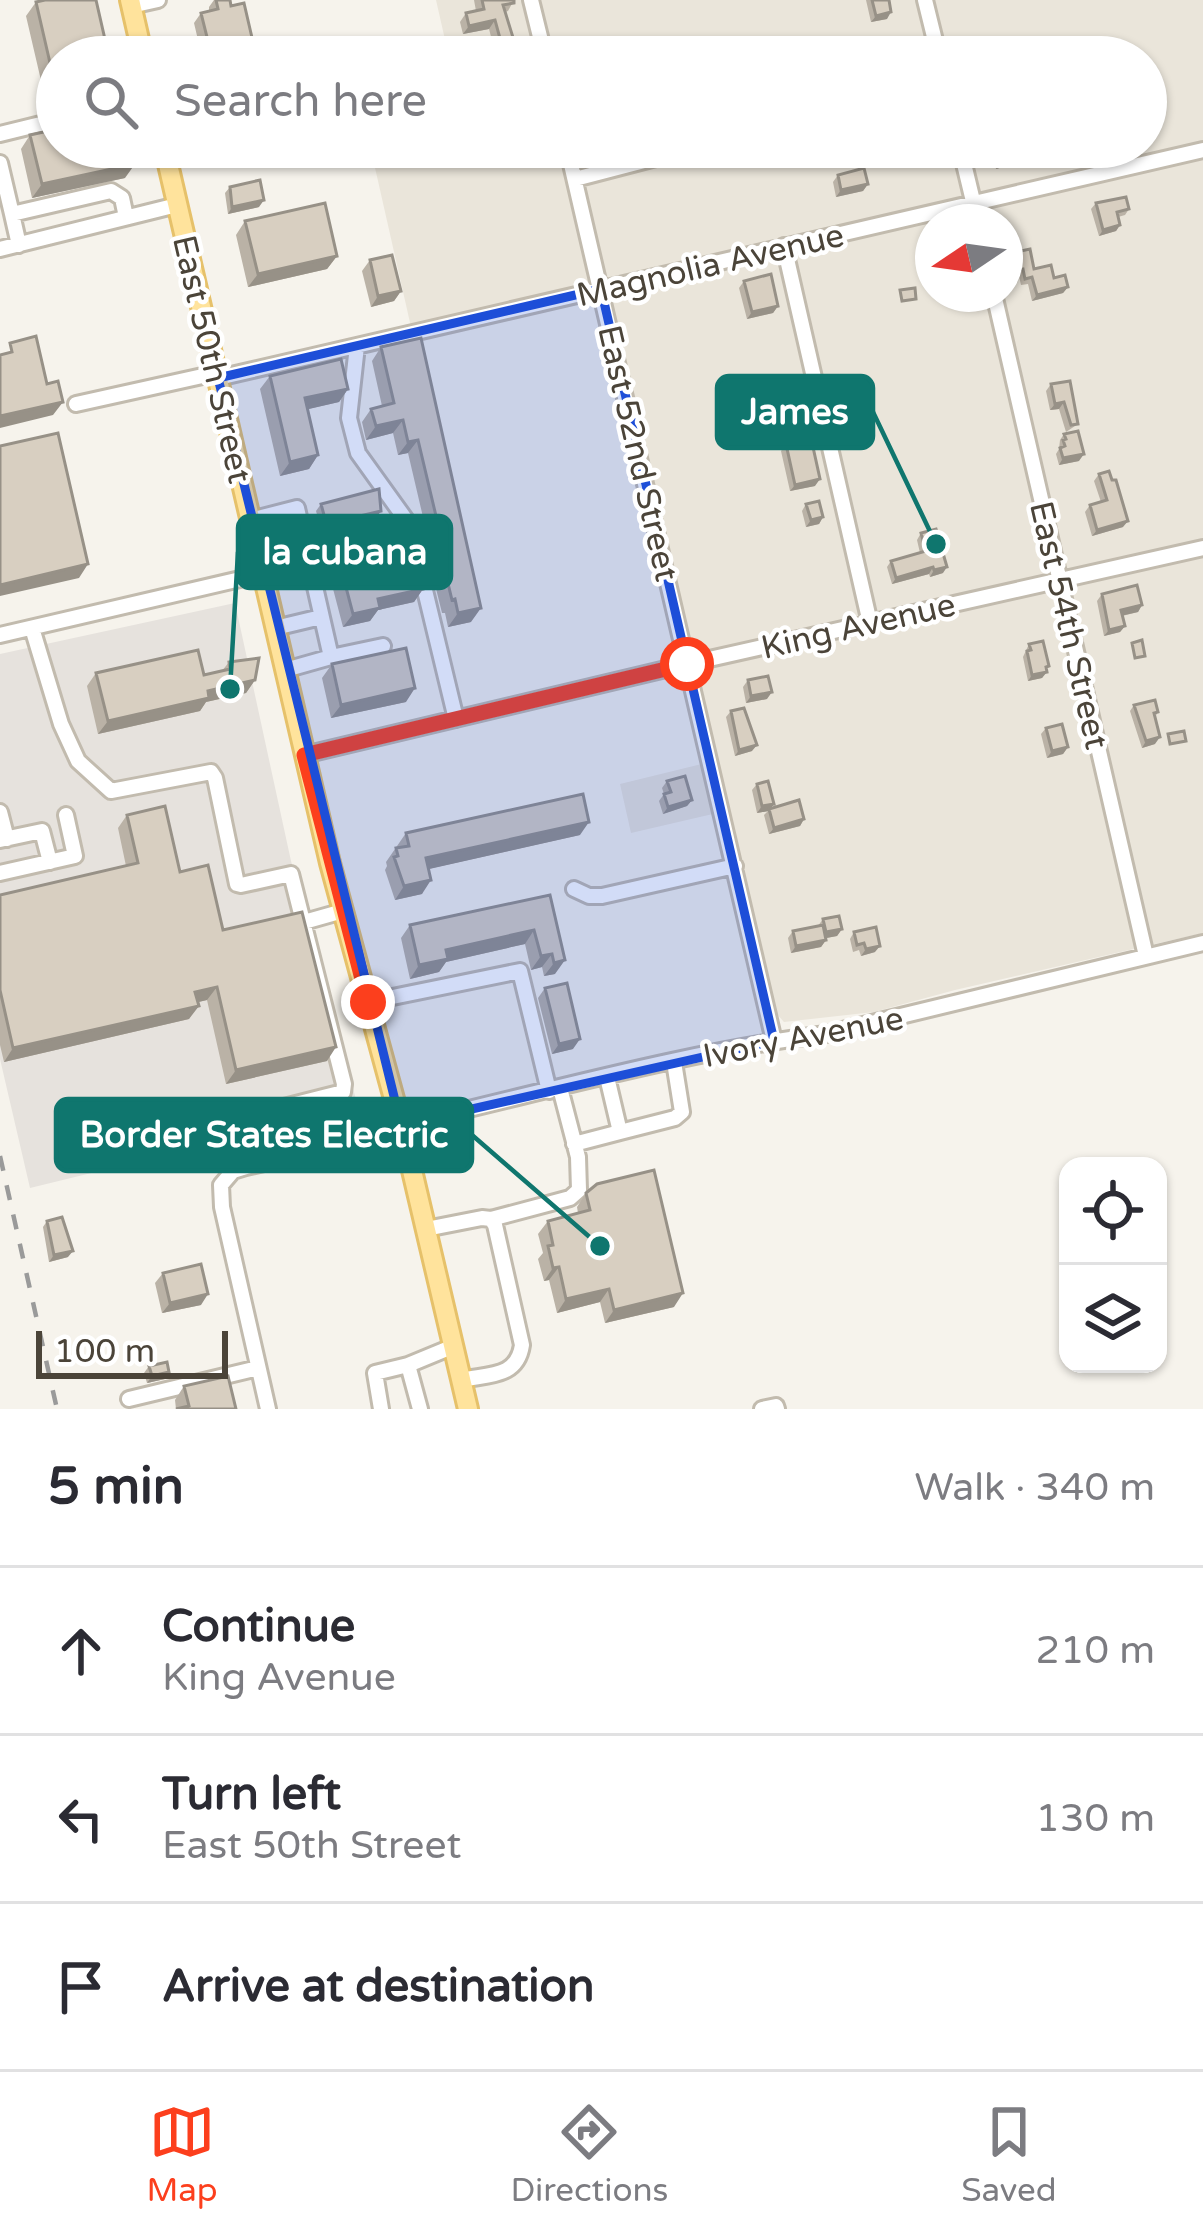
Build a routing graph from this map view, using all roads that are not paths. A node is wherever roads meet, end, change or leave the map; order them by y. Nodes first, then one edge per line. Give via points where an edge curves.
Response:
1 (158, 0) edge
2 (531, 0) edge
3 (925, 0) edge
4 (130, 3) edge
5 (138, 36) edge
6 (540, 36) edge
7 (934, 36) edge
8 (36, 125) edge
9 (0, 134) edge
10 (1203, 150) edge
11 (1167, 158) edge
12 (0, 164) edge
13 (169, 168) edge
14 (572, 168) edge
15 (614, 168) edge
16 (965, 168) edge
17 (1125, 168) edge
18 (574, 178) junction
19 (973, 203) junction
20 (177, 205) junction
21 (126, 217) junction
22 (9, 224) edge
23 (20, 244) junction
24 (784, 246) junction
25 (0, 249) edge
26 (602, 290) junction
27 (998, 312) edge
28 (357, 346) junction
29 (217, 375) junction
30 (76, 404) dead end
31 (250, 520) junction
32 (409, 524) junction
33 (305, 546) junction
34 (1203, 548) edge
35 (309, 563) junction
36 (263, 574) junction
37 (1060, 580) junction
38 (321, 617) junction
39 (870, 623) junction
40 (32, 628) junction
41 (275, 628) junction
42 (0, 635) edge
43 (383, 646) dead end
44 (331, 657) junction
45 (687, 664) junction
46 (285, 670) junction
47 (456, 719) junction
48 (304, 755) junction
49 (0, 812) edge
50 (66, 814) dead end
51 (3, 840) edge
52 (50, 862) junction
53 (735, 866) junction
54 (0, 873) edge
55 (574, 890) dead end
56 (343, 911) junction
57 (304, 922) junction
58 (1203, 943) edge
59 (1146, 956) junction
60 (368, 1002) junction
61 (774, 1041) junction
62 (674, 1062) junction
63 (607, 1077) junction
64 (555, 1089) junction
65 (228, 1121) dead end
66 (402, 1129) junction
67 (620, 1132) junction
68 (574, 1144) junction
69 (491, 1219) junction
70 (426, 1229) junction
71 (454, 1346) junction
72 (257, 1361) junction
73 (408, 1365) junction
74 (461, 1380) junction
75 (129, 1399) dead end
76 (268, 1409) edge
77 (381, 1409) edge
78 (420, 1409) edge
79 (468, 1409) edge
80 (763, 1409) edge
81 (777, 1409) edge

1 - 4 street
2 - 6 street
3 - 7 street
4 - 5 main road
8 - 9 street
10 - 11 street, Magnolia Avenue
12 - 22 street
13 - 20 main road, East 50th Street
14 - 18 street, East 52nd Street
15 - 18 street
16 - 19 street
17 - 19 street, Magnolia Avenue
18 - 26 street, East 52nd Street
19 - 24 street, Magnolia Avenue
20 - 21 street
20 - 29 main road, East 50th Street
21 - 22 street via 122,198 111,191
21 - 23 street
22 - 23 street
23 - 25 street
24 - 26 street, Magnolia Avenue
24 - 39 street
26 - 28 street, Magnolia Avenue
26 - 45 street, East 52nd Street
27 - 37 street, East 54th Street
28 - 29 street, Magnolia Avenue
28 - 32 street via 349,418 358,453
29 - 30 street, Magnolia Avenue
29 - 31 main road, East 50th Street
31 - 33 street via 297,508
31 - 36 main road, East 50th Street
32 - 33 street
32 - 47 street
33 - 35 street
34 - 37 street, King Avenue
35 - 36 street
35 - 38 street
36 - 40 street
36 - 41 main road, East 50th Street
37 - 39 street, King Avenue
37 - 59 street, East 54th Street
38 - 41 street
38 - 44 street
39 - 45 street, King Avenue
40 - 42 street
40 - 57 street via 78,761 110,790 211,772 237,884 291,874
41 - 46 main road, East 50th Street
43 - 44 street
44 - 46 street
45 - 47 street, King Avenue
45 - 53 street, East 52nd Street
46 - 48 main road, East 50th Street
47 - 48 street, King Avenue
48 - 56 main road, East 50th Street
49 - 51 street
50 - 52 street via 75,856
51 - 52 street via 42,831
52 - 54 street
53 - 55 street via 602,896
53 - 61 street, East 52nd Street
56 - 57 street
56 - 60 main road, East 50th Street
57 - 65 street via 343,1092
58 - 59 street, Ivory Avenue
59 - 61 street, Ivory Avenue
60 - 64 street via 520,971
60 - 66 main road, East 50th Street
61 - 62 street, Ivory Avenue
62 - 63 street, Ivory Avenue
62 - 67 street via 682,1112
63 - 64 street, Ivory Avenue
63 - 67 street
64 - 66 street, Ivory Avenue
64 - 68 street
66 - 70 main road, East 50th Street
66 - 72 street, Ivory Avenue via 226,1177 219,1195
67 - 68 street
68 - 69 street via 579,1190
69 - 70 street
69 - 74 street via 520,1359
70 - 71 main road, East 50th Street
71 - 73 street
71 - 74 main road, East 50th Street
72 - 75 street
72 - 76 street
73 - 77 street via 375,1373
73 - 78 street
74 - 79 main road, East 50th Street
80 - 81 street

